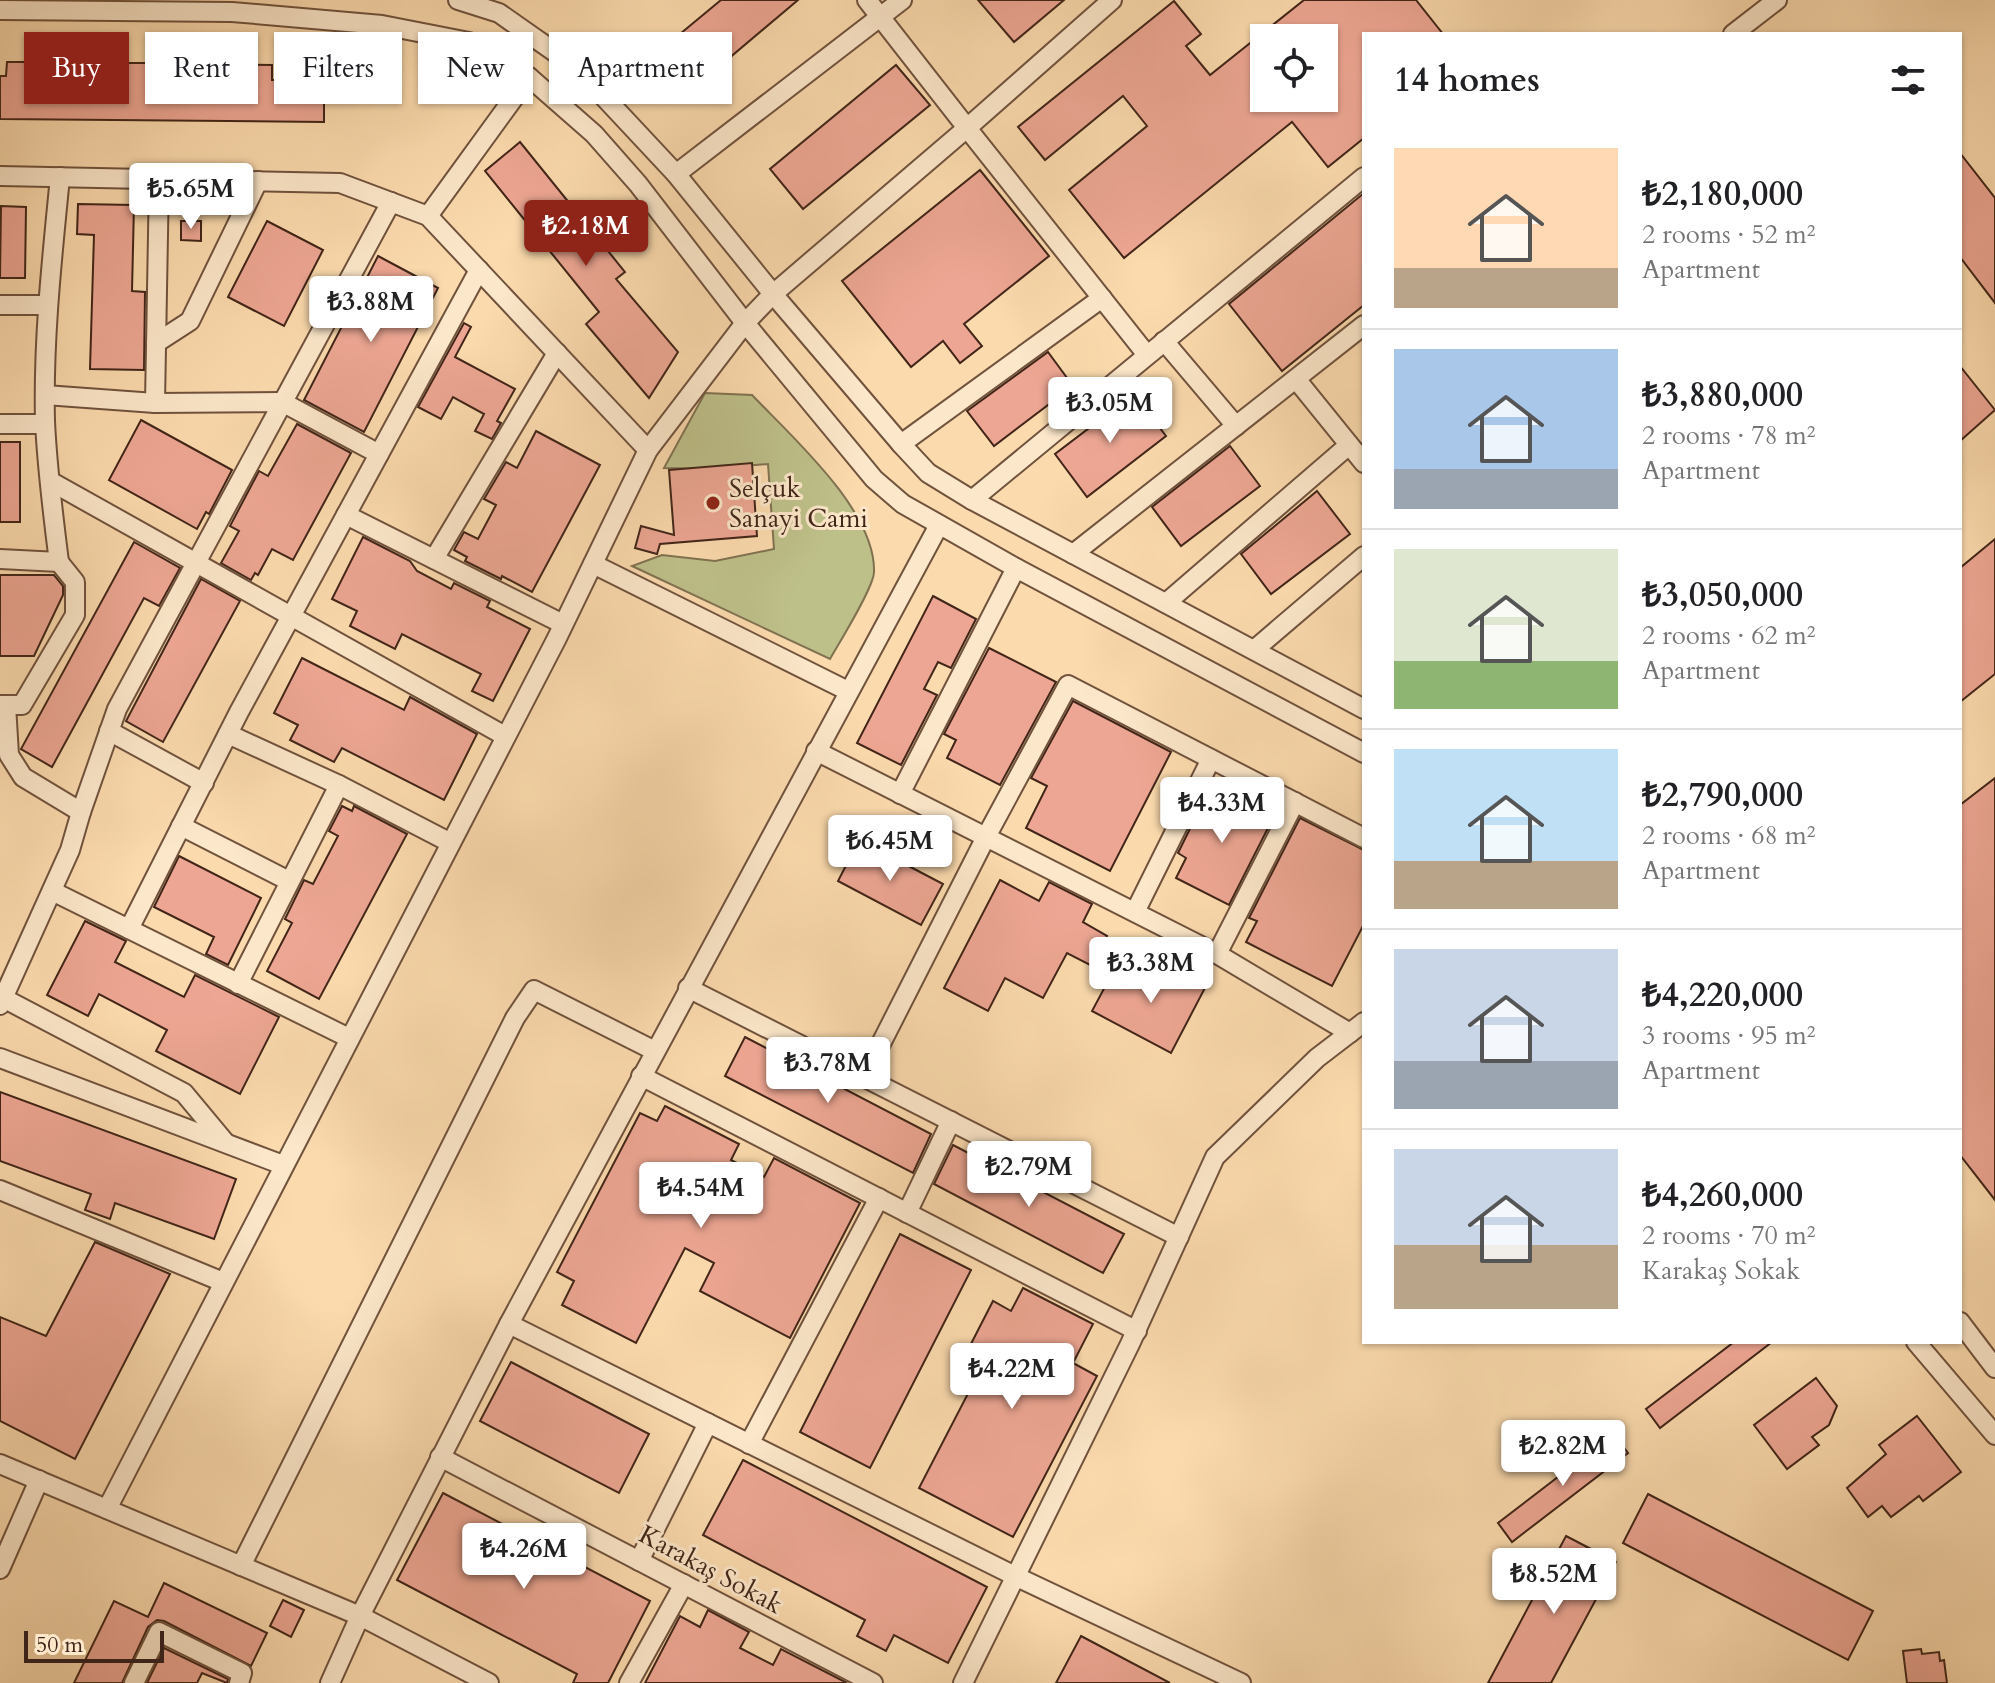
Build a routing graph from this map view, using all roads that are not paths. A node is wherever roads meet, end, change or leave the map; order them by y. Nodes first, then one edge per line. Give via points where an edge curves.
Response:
1 (458, 0) edge
2 (867, 0) edge
3 (902, 0) edge
4 (1112, 0) edge
5 (1777, 0) edge
6 (0, 10) edge
7 (880, 17) junction
8 (418, 32) edge
9 (1736, 32) edge
10 (533, 81) edge
11 (509, 104) edge
12 (967, 128) junction
13 (676, 174) junction
14 (0, 176) edge
15 (60, 177) junction
16 (159, 178) junction
17 (1362, 179) edge
18 (258, 181) junction
19 (391, 202) junction
20 (428, 216) junction
21 (479, 270) junction
22 (773, 294) junction
23 (1102, 298) junction
24 (0, 305) edge
25 (48, 305) junction
26 (745, 323) junction
27 (1362, 327) edge
28 (1164, 341) junction
29 (156, 343) junction
30 (557, 353) junction
31 (1147, 355) junction
32 (1296, 379) junction
33 (45, 395) junction
34 (282, 402) junction
35 (155, 403) junction
36 (0, 424) edge
37 (45, 424) junction
38 (1236, 426) junction
39 (901, 444) junction
40 (1349, 445) junction
41 (648, 450) junction
42 (379, 454) junction
43 (1362, 461) edge
44 (50, 481) junction
45 (972, 500) junction
46 (346, 515) junction
47 (939, 525) junction
48 (1073, 554) junction
49 (1362, 558) edge
50 (0, 559) edge
51 (434, 559) junction
52 (59, 562) junction
53 (195, 563) junction
54 (593, 564) junction
55 (1016, 568) junction
56 (1166, 603) junction
57 (291, 617) junction
58 (563, 624) junction
59 (1255, 649) junction
60 (848, 691) junction
61 (3, 705) edge
62 (1362, 708) edge
63 (109, 731) junction
64 (228, 734) junction
65 (505, 736) junction
66 (816, 751) junction
67 (1362, 752) edge
68 (1211, 759) junction
69 (204, 783) junction
70 (339, 785) junction
71 (900, 794) junction
72 (1295, 802) junction
73 (81, 812) junction
74 (181, 826) junction
75 (986, 837) junction
76 (1362, 837) edge
77 (449, 842) junction
78 (289, 881) junction
79 (52, 891) junction
80 (1135, 912) junction
81 (129, 929) junction
82 (1217, 954) junction
83 (238, 984) junction
84 (688, 988) junction
85 (2, 1002) edge
86 (1357, 1028) edge
87 (349, 1038) junction
88 (655, 1051) junction
89 (0, 1058) edge
90 (641, 1076) junction
91 (864, 1077) junction
92 (951, 1121) junction
93 (226, 1143) junction
94 (283, 1165) junction
95 (0, 1190) edge
96 (879, 1198) junction
97 (907, 1213) junction
98 (1179, 1237) junction
99 (223, 1282) junction
100 (509, 1324) junction
101 (1962, 1325) edge
102 (1137, 1331) junction
103 (1918, 1344) edge
104 (1995, 1368) edge
105 (708, 1423) junction
106 (1995, 1435) edge
107 (749, 1444) junction
108 (440, 1457) junction
109 (0, 1464) edge
110 (39, 1480) junction
111 (107, 1509) junction
112 (639, 1561) junction
113 (241, 1566) junction
114 (0, 1569) edge
115 (1015, 1576) junction
116 (684, 1584) junction
117 (360, 1616) junction
118 (339, 1663) junction
119 (134, 1683) edge
120 (239, 1683) edge
121 (330, 1683) edge
122 (344, 1683) edge
123 (489, 1683) edge
124 (629, 1683) edge
125 (873, 1683) edge
126 (963, 1683) edge
127 (1241, 1683) edge

1 - 13 street via 499,13 576,67
2 - 7 street
3 - 7 street
4 - 12 street
5 - 9 street
6 - 8 street via 232,12
7 - 12 street
7 - 13 street
10 - 26 street via 594,134 638,184
11 - 20 street
12 - 22 street
12 - 23 street
13 - 22 street
14 - 15 street
15 - 16 street
15 - 25 street
16 - 18 street
16 - 29 street
17 - 28 street
18 - 19 street via 340,183
18 - 29 street via 190,321
19 - 20 street
19 - 34 street
20 - 21 street
21 - 30 street
21 - 42 street
22 - 26 street
22 - 39 street
23 - 31 street
23 - 39 street
24 - 25 street
25 - 33 street
26 - 41 street
26 - 47 street via 874,479
27 - 32 street
28 - 31 street
28 - 38 street
29 - 35 street
30 - 41 street
30 - 51 street
31 - 45 street
32 - 38 street
32 - 40 street
33 - 35 street
33 - 37 street
34 - 35 street
34 - 42 street
34 - 53 street
36 - 37 street
37 - 44 street
38 - 48 street
39 - 45 street via 928,473
40 - 43 street
40 - 56 street
41 - 54 street
42 - 46 street
44 - 52 street
44 - 53 street
45 - 48 street
46 - 51 street
46 - 57 street
47 - 55 street
47 - 60 street
48 - 56 street
49 - 59 street
50 - 52 street
51 - 58 street
52 - 61 street via 75,582 75,615 22,705
53 - 57 street
53 - 63 street
54 - 58 street
54 - 60 street
55 - 67 street
55 - 71 street
56 - 59 street
57 - 64 street
57 - 65 street
58 - 65 street
59 - 62 street
60 - 66 street
61 - 73 street via 9,755 23,777
63 - 69 street
63 - 73 street
64 - 69 street
64 - 70 street
65 - 77 street
66 - 71 street
66 - 84 street
68 - 72 street
68 - 75 street via 1068,685
68 - 80 street
69 - 74 street
70 - 77 street
70 - 78 street
71 - 75 street
72 - 76 street
72 - 82 street
73 - 79 street
74 - 78 street
74 - 81 street
75 - 80 street
75 - 91 street
77 - 87 street
78 - 83 street
79 - 81 street
79 - 85 street
80 - 82 street
81 - 83 street
82 - 86 street
83 - 87 street
84 - 88 street
84 - 91 street
85 - 93 street via 184,1093
86 - 98 street via 1317,1058 1215,1157
87 - 94 street
88 - 90 street
88 - 113 street via 534,990 515,1018
89 - 93 street
90 - 96 street
90 - 100 street
91 - 92 street
92 - 97 street
92 - 98 street
93 - 94 street
94 - 99 street
95 - 99 street
96 - 97 street
96 - 107 street
97 - 102 street
98 - 102 street
99 - 111 street
100 - 105 street
100 - 108 street
101 - 104 street
102 - 115 street
103 - 106 street
105 - 107 street
105 - 112 street
107 - 115 street
108 - 112 street, Karakaş Sokak
108 - 117 street
109 - 110 street
110 - 111 street
110 - 114 street
111 - 113 street
112 - 116 street, Karakaş Sokak
113 - 117 street
115 - 126 street
115 - 127 street
116 - 124 street
116 - 125 street, Karakaş Sokak
117 - 118 street
117 - 123 street
118 - 121 street
118 - 122 street
119 - 120 street via 159,1632 242,1673

